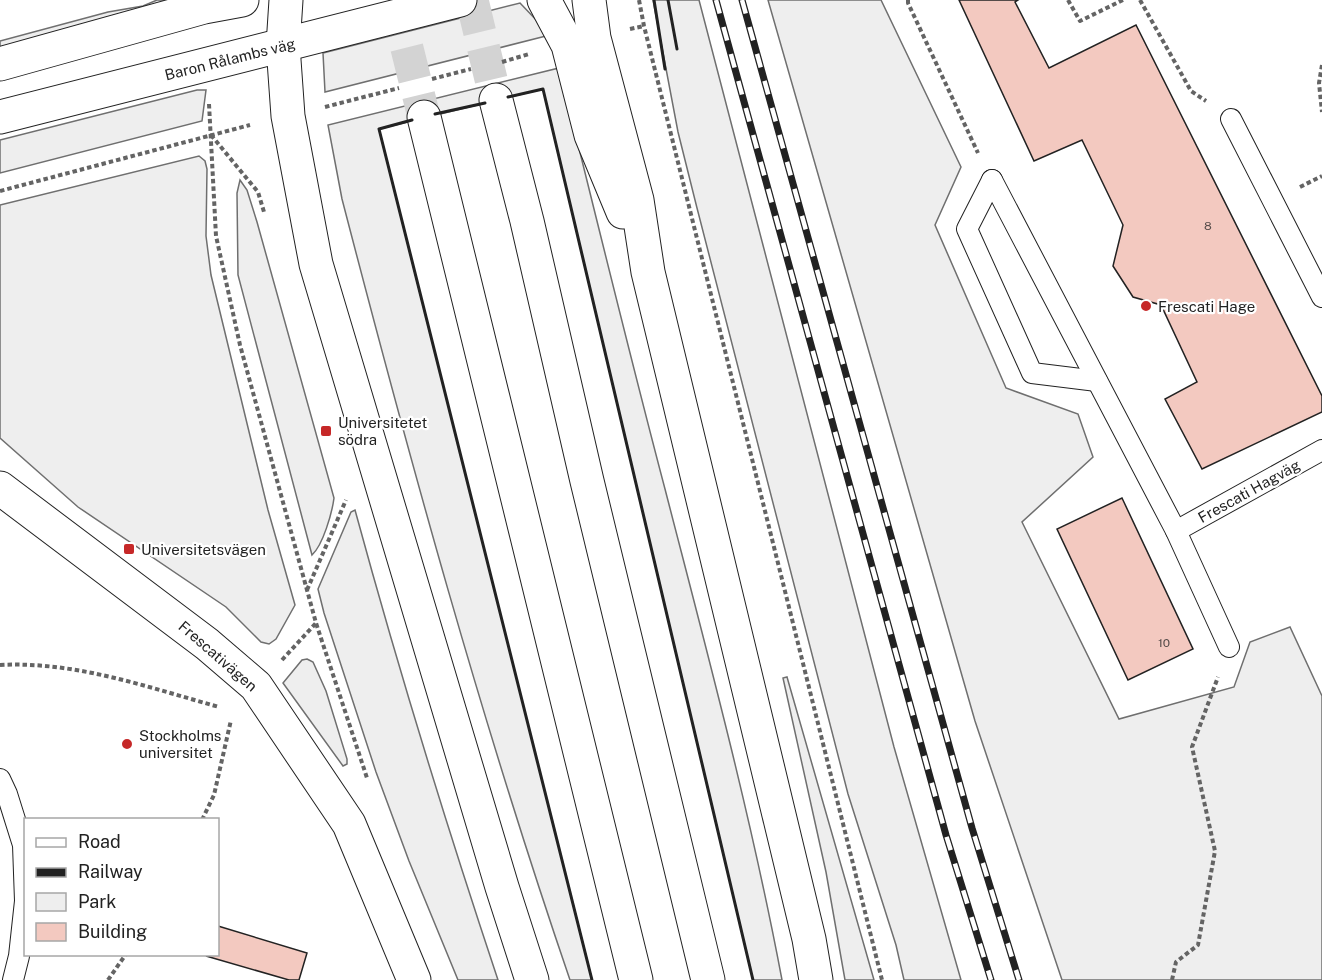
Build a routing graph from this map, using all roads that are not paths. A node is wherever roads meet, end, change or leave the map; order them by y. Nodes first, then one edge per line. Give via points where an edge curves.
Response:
1 (242, 0) edge
2 (286, 0) edge
3 (460, 0) edge
4 (544, 0) edge
5 (589, 0) edge
6 (283, 46) junction
7 (0, 64) edge
8 (496, 100) tunnel mouth
9 (0, 117) edge
10 (424, 117) tunnel mouth
11 (1231, 120) road end
12 (648, 272) junction
13 (1322, 297) edge
14 (1097, 381) junction
15 (1322, 450) edge
16 (0, 488) edge
17 (1176, 531) junction
18 (1229, 647) road end
19 (0, 779) edge
20 (24, 873) edge
21 (24, 910) edge
22 (13, 980) edge
23 (414, 980) edge
24 (532, 980) edge
25 (636, 980) edge
26 (708, 980) edge
27 (816, 980) edge

1 - 7 main road
2 - 6 main road
3 - 6 main road, Baron Rålambs väg
4 - 12 main road via 568,45 591,135
5 - 12 main road via 594,38 636,200
6 - 9 main road, Baron Rålambs väg
6 - 24 main road via 288,116 316,264
8 - 26 main road
10 - 25 main road
11 - 13 lane
12 - 27 main road via 807,927
14 - 14 lane via 992,180 967,229 1032,372
14 - 17 lane
15 - 17 lane, Frescati Hagväg
16 - 23 main road, Frescativägen via 207,644 256,686 349,825
17 - 18 lane
19 - 20 lane via 23,845
21 - 22 lane

